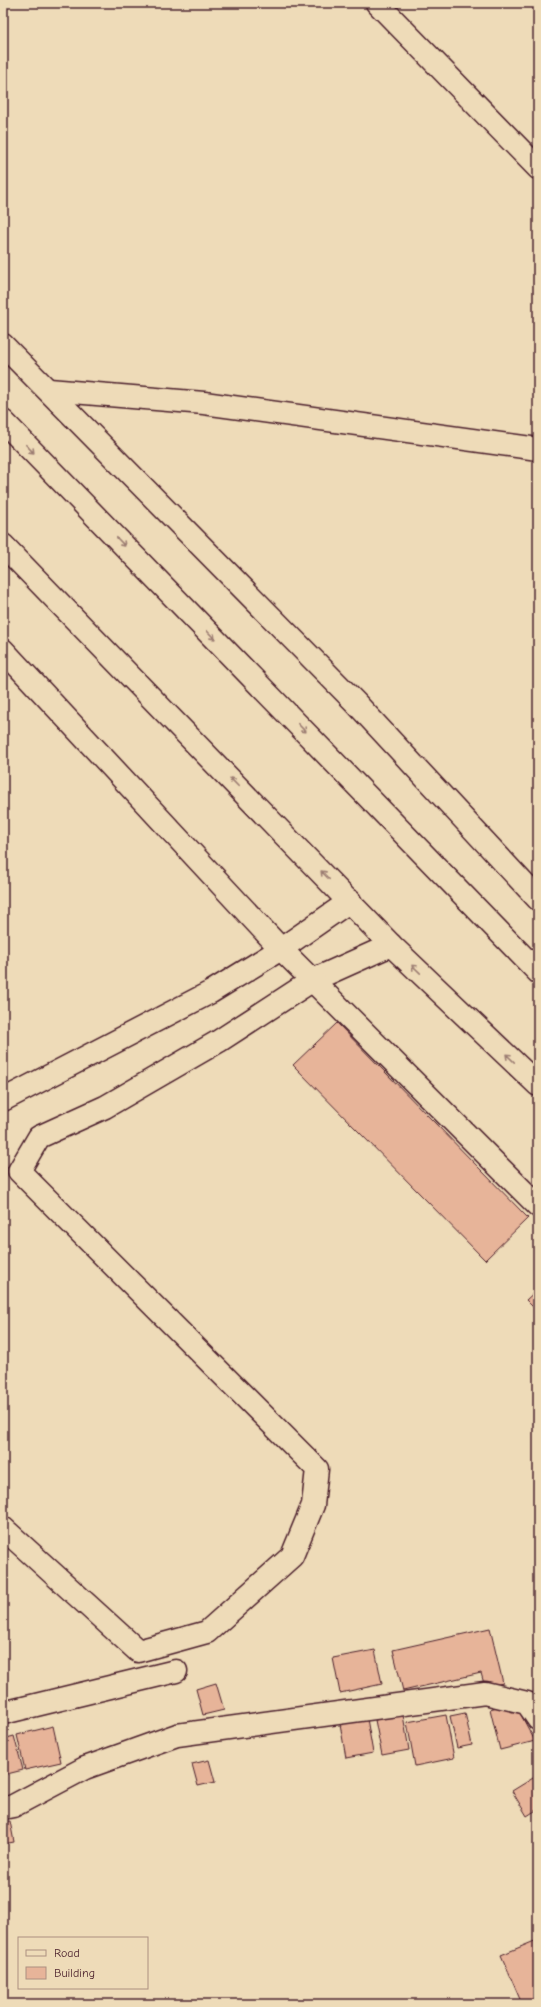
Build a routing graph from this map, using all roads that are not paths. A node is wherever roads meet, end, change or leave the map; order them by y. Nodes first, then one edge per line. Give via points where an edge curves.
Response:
1 (377, 3) edge
2 (538, 168) edge
3 (3, 345) edge
4 (49, 390) junction
5 (3, 420) edge
6 (538, 449) edge
7 (3, 545) edge
8 (3, 650) edge
9 (538, 899) edge
10 (350, 901) junction
11 (391, 945) junction
12 (281, 949) junction
13 (538, 972) edge
14 (313, 980) junction
15 (538, 1085) edge
16 (3, 1100) edge
17 (538, 1206) edge
18 (3, 1528) edge
19 (176, 1671) dead end
20 (3, 1713) edge
21 (538, 1719) edge
22 (3, 1808) edge

1 - 2 street
3 - 4 street
4 - 6 street via 204,404
4 - 9 street via 355,702
5 -> 13 street
10 -> 7 street
8 - 12 street
10 - 11 street
10 - 12 street
11 - 14 street
15 -> 11 street
12 - 14 street
12 - 16 street via 211,992
14 - 17 street
14 - 18 street via 219,1042 112,1103 39,1137 19,1171 318,1469 313,1505 292,1556 207,1632 138,1651
19 - 20 street
21 - 22 street via 527,1703 485,1693 178,1735 85,1768 14,1806

